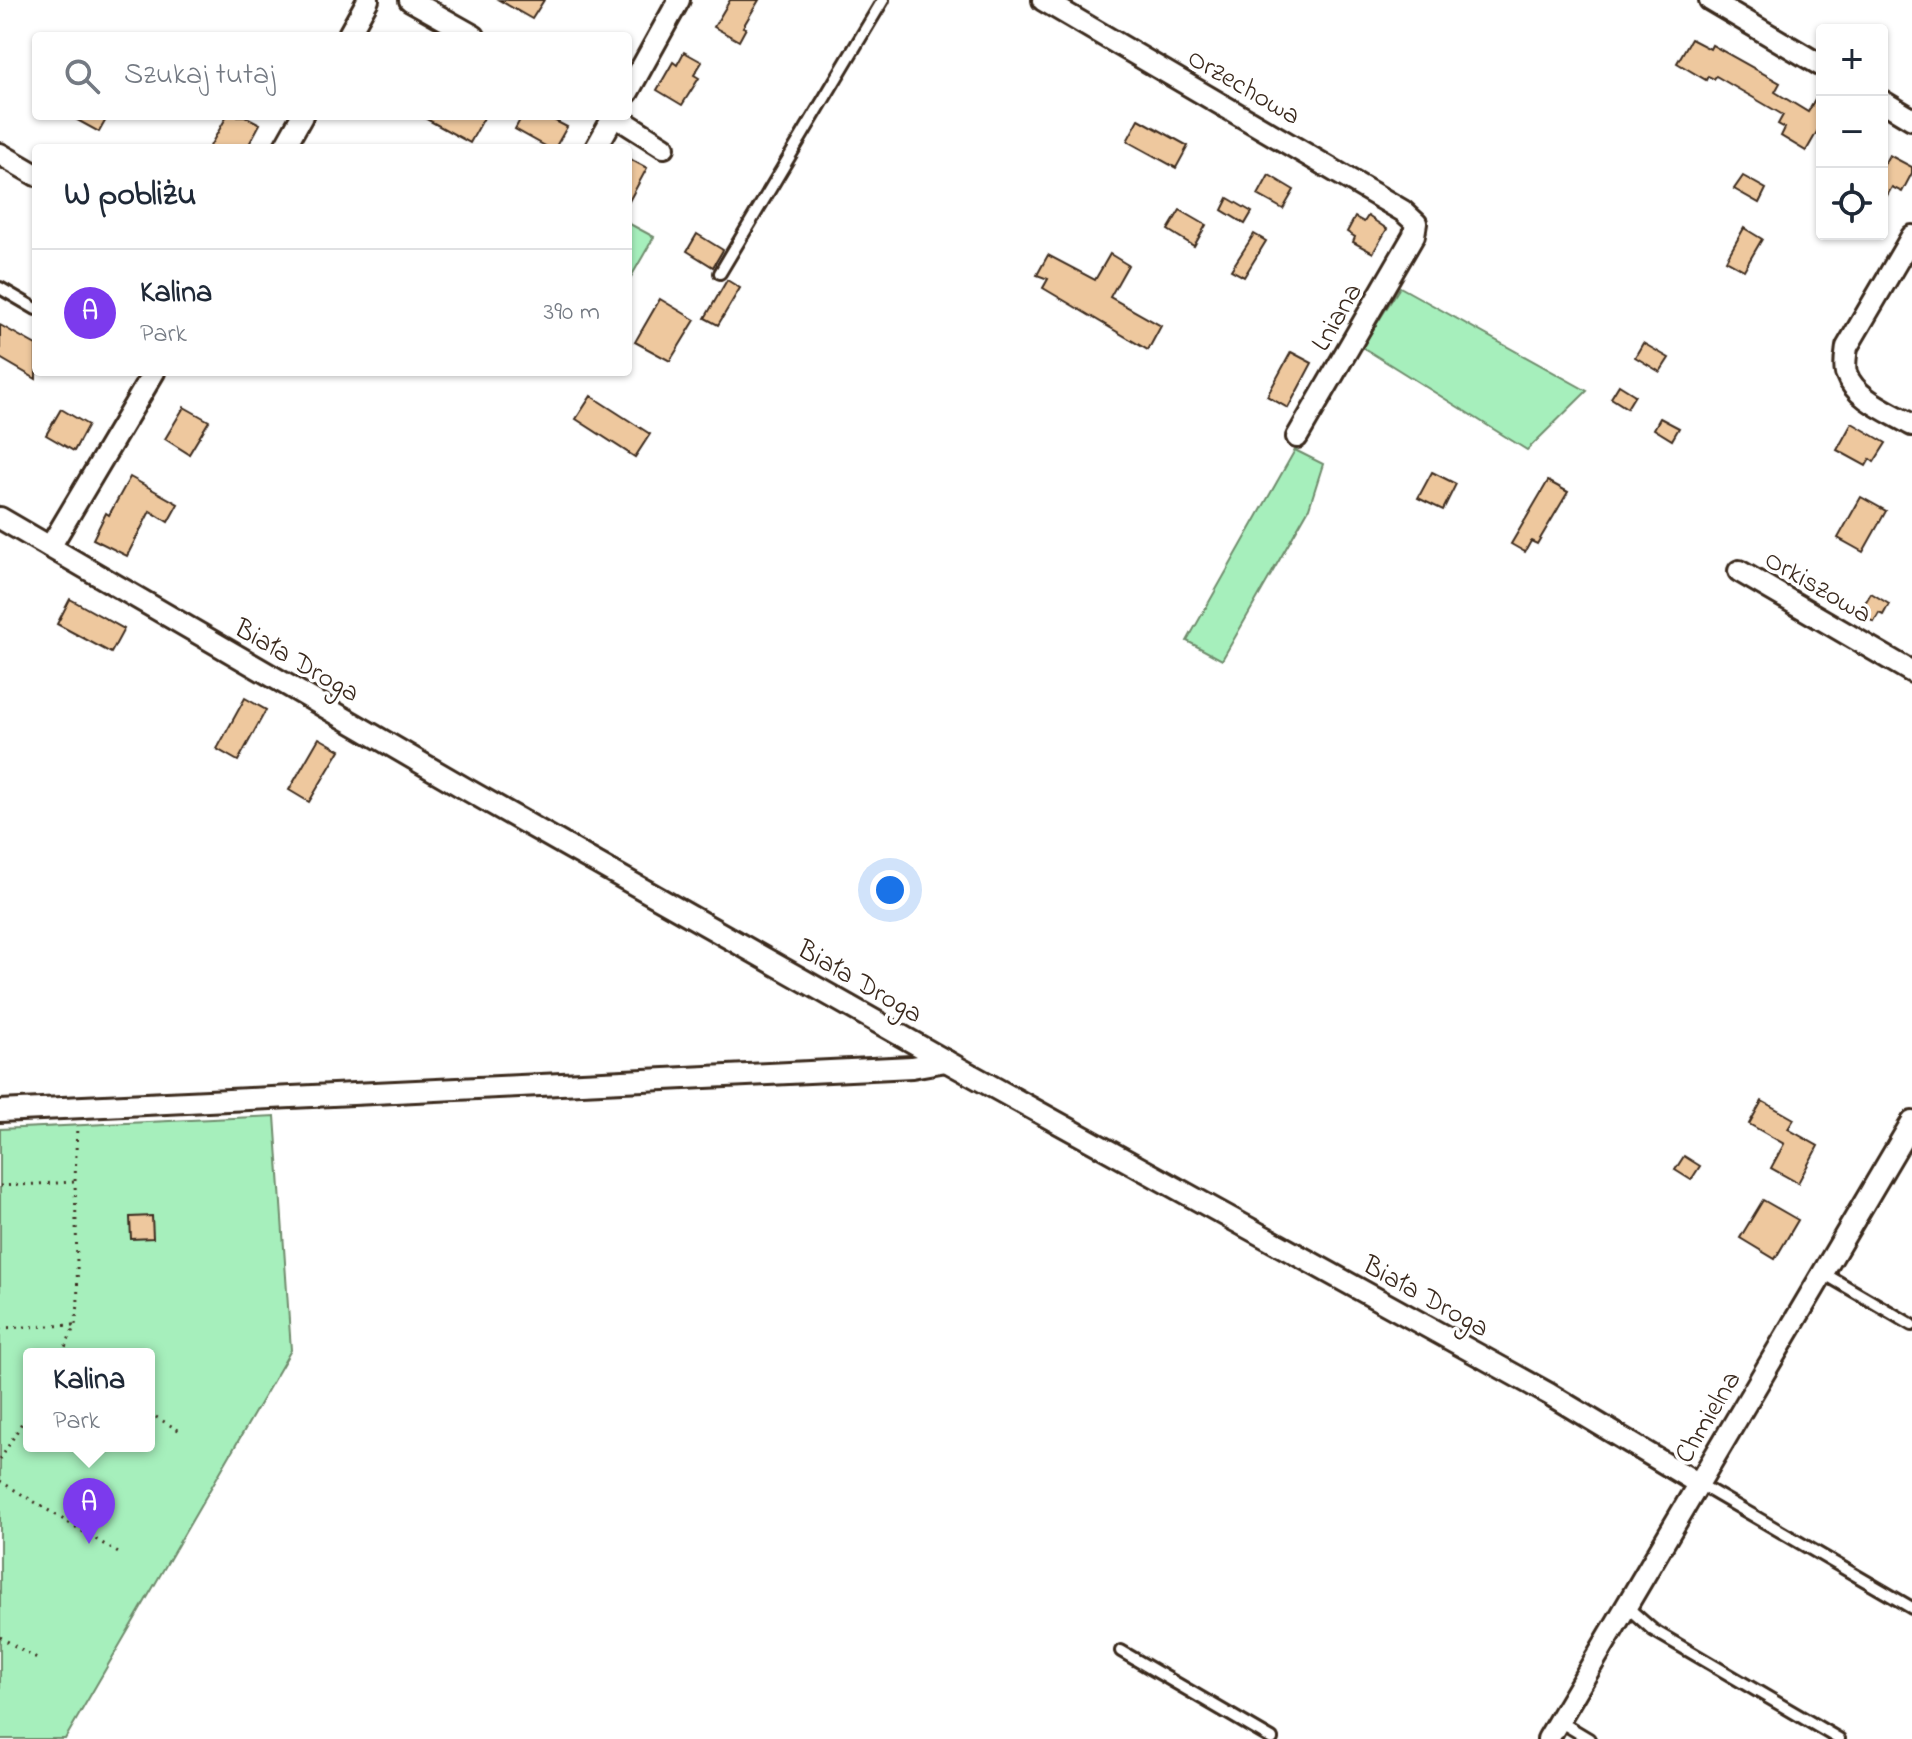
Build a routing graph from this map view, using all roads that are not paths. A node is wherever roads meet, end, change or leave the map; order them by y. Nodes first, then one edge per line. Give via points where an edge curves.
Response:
1 (368, 0) edge
2 (410, 0) edge
3 (679, 0) edge
4 (883, 0) edge
5 (1043, 0) edge
6 (1710, 0) edge
7 (350, 32) edge
8 (467, 32) edge
9 (1816, 62) edge
10 (632, 85) edge
11 (1888, 105) edge
12 (1912, 119) edge
13 (300, 120) edge
14 (613, 120) edge
15 (621, 120) edge
16 (286, 144) edge
17 (598, 144) edge
18 (664, 147) dead end
19 (0, 154) edge
20 (32, 173) edge
21 (1416, 223) joint
22 (1912, 236) edge
23 (720, 273) dead end
24 (0, 288) edge
25 (32, 307) edge
26 (152, 376) edge
27 (1912, 425) edge
28 (1297, 437) dead end
29 (0, 518) edge
30 (50, 547) junction
31 (1739, 571) dead end
32 (1912, 672) edge
33 (946, 1061) junction
34 (0, 1111) edge
35 (1912, 1122) edge
36 (1823, 1273) junction
37 (1912, 1325) edge
38 (1699, 1484) junction
39 (1627, 1607) junction
40 (1912, 1608) edge
41 (1121, 1651) dead end
42 (1553, 1730) edge
43 (1272, 1739) edge
44 (1589, 1739) edge
45 (1839, 1739) edge

1 - 7 street
2 - 8 street
3 - 10 street
4 - 23 lane
5 - 21 street, Orzechowa
6 - 9 street
11 - 12 street
13 - 16 street
14 - 17 street
15 - 18 street
19 - 20 street
21 - 28 street, Lniana via 1414,235
22 - 27 street via 1847,347 1846,373 1865,398
24 - 25 lane
26 - 30 street
29 - 30 street, Biała Droga
30 - 33 street, Biała Droga
31 - 32 street, Orkiszowa
33 - 34 street via 912,1067
33 - 38 street, Biała Droga via 1549,1394
35 - 36 street, Chmielna
36 - 37 lane
36 - 38 street, Chmielna
38 - 39 street, Chmielna
38 - 40 lane
39 - 42 street, Chmielna
39 - 45 lane via 1653,1630
41 - 43 lane
42 - 44 lane

